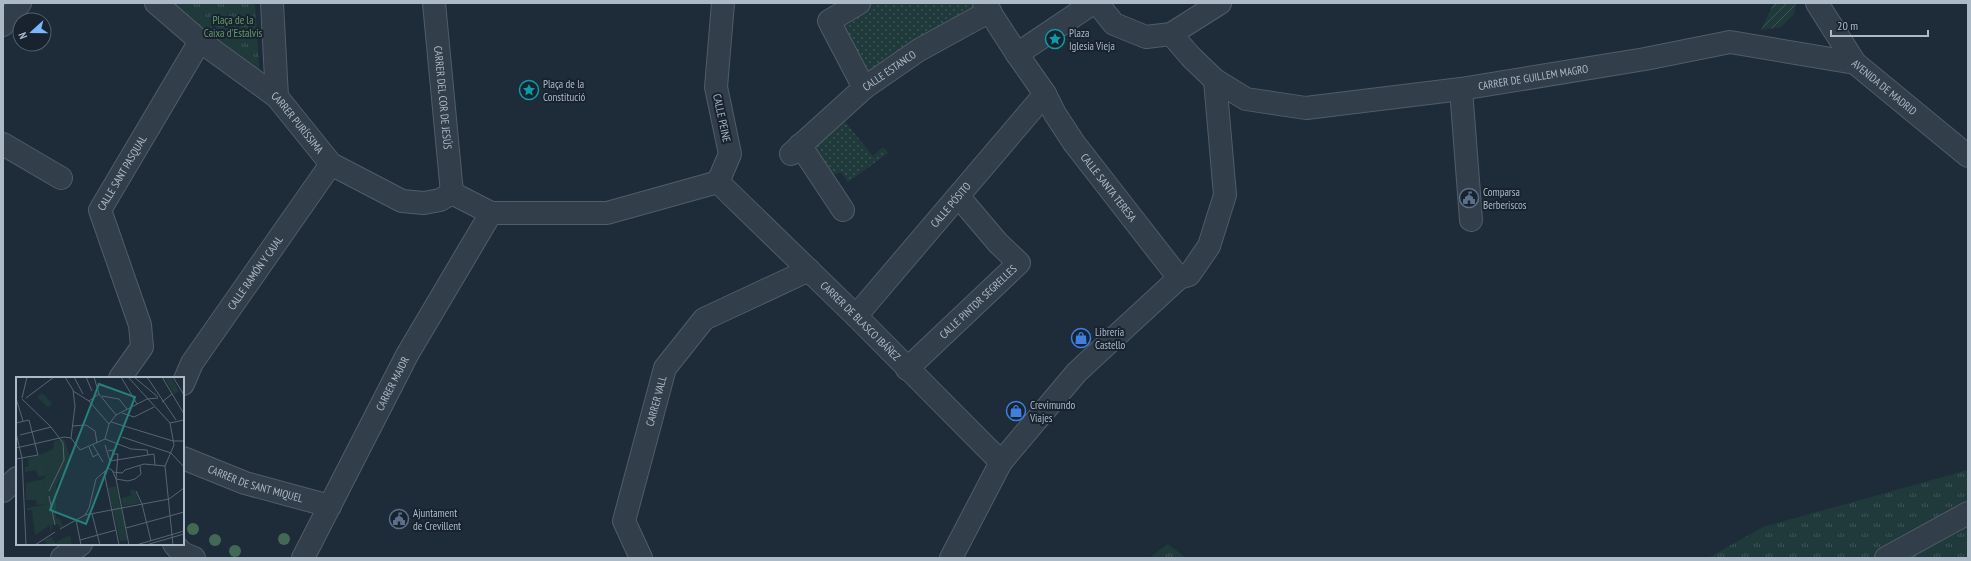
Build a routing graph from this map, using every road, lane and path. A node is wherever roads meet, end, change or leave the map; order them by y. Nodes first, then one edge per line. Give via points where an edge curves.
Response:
1 (20, 3) edge
2 (156, 3) edge
3 (272, 3) edge
4 (434, 3) edge
5 (723, 3) edge
6 (859, 3) edge
7 (1092, 3) edge
8 (1097, 3) edge
9 (1220, 3) edge
10 (1817, 3) edge
11 (987, 7) edge
12 (3, 25) edge
13 (1171, 34) junction
14 (200, 41) junction
15 (1017, 54) junction
16 (1855, 63) junction
17 (1215, 80) junction
18 (864, 88) junction
19 (1462, 89) junction
20 (1046, 94) junction
21 (277, 97) junction
22 (3, 144) edge
23 (1966, 152) edge
24 (330, 164) junction
25 (61, 178) dead end
26 (718, 182) junction
27 (452, 193) junction
28 (959, 197) junction
29 (843, 210) dead end
30 (491, 214) junction
31 (1471, 220) dead end
32 (809, 270) junction
33 (1179, 278) junction
34 (856, 316) junction
35 (907, 369) junction
36 (121, 377) edge
37 (184, 382) edge
38 (184, 458) edge
39 (1001, 462) junction
40 (16, 479) edge
41 (3, 491) edge
42 (330, 506) junction
43 (1968, 513) edge
44 (80, 545) edge
45 (175, 545) edge
46 (62, 558) edge
47 (194, 558) edge
48 (303, 558) edge
49 (641, 558) edge
50 (951, 558) edge
51 (1886, 558) edge

1 - 12 street
2 - 14 street, CARRER PURÍSSIMA
3 - 21 street
4 - 27 street, CARRER DEL COR DE JESÚS
5 - 26 street, CALLE PEINE via 716,87 730,154
6 - 18 street via 829,20
7 - 15 street
8 - 13 street via 1114,24 1146,37
9 - 13 street
10 - 16 street, AVENIDA DE MADRID
11 - 15 street, CALLE SANTA TERESA
11 - 18 street, CALLE ESTANCO via 918,50
13 - 17 street, CARRER DE GUILLEM MAGRO
14 - 21 street, CARRER PURÍSSIMA
14 - 36 street, CALLE SANT PASQUAL via 100,210 140,325 142,347
15 - 20 street, CALLE SANTA TERESA
16 - 19 street, CARRER DE GUILLEM MAGRO via 1730,42 1645,59
16 - 23 street, AVENIDA DE MADRID
17 - 19 street, CARRER DE GUILLEM MAGRO via 1246,99 1306,108
17 - 33 street via 1225,195 1209,246 1189,275
18 - 29 street, CALLE ESTANCO via 796,150
19 - 31 street
20 - 28 street, CALLE PÓSITO
20 - 33 street, CALLE SANTA TERESA via 1055,114 1074,143
21 - 24 street, CARRER PURÍSSIMA
22 - 25 street
24 - 27 street, CARRER PURÍSSIMA via 402,201 424,203 440,200
24 - 37 street, CALLE RAMÓN Y CAJAL via 192,363
26 - 30 street via 613,213
26 - 32 street, CARRER DE BLASCO IBÁÑEZ
27 - 30 street
28 - 34 street, CALLE PÓSITO
28 - 35 street, CALLE PINTOR SEGRELLES via 998,243 1019,263
30 - 42 street, CARRER MAJOR via 407,355
32 - 34 street, CARRER DE BLASCO IBÁÑEZ
32 - 49 street, CARRER VALL via 704,319 665,368 624,521
33 - 39 street via 1077,372
34 - 35 street, CARRER DE BLASCO IBÁÑEZ
35 - 39 street, CARRER DE BLASCO IBÁÑEZ
38 - 42 street, CARRER DE SANT MIQUEL via 245,483
39 - 50 street
40 - 41 street
42 - 48 street, CARRER MAJOR
43 - 51 street
44 - 46 street
45 - 47 street via 182,553

